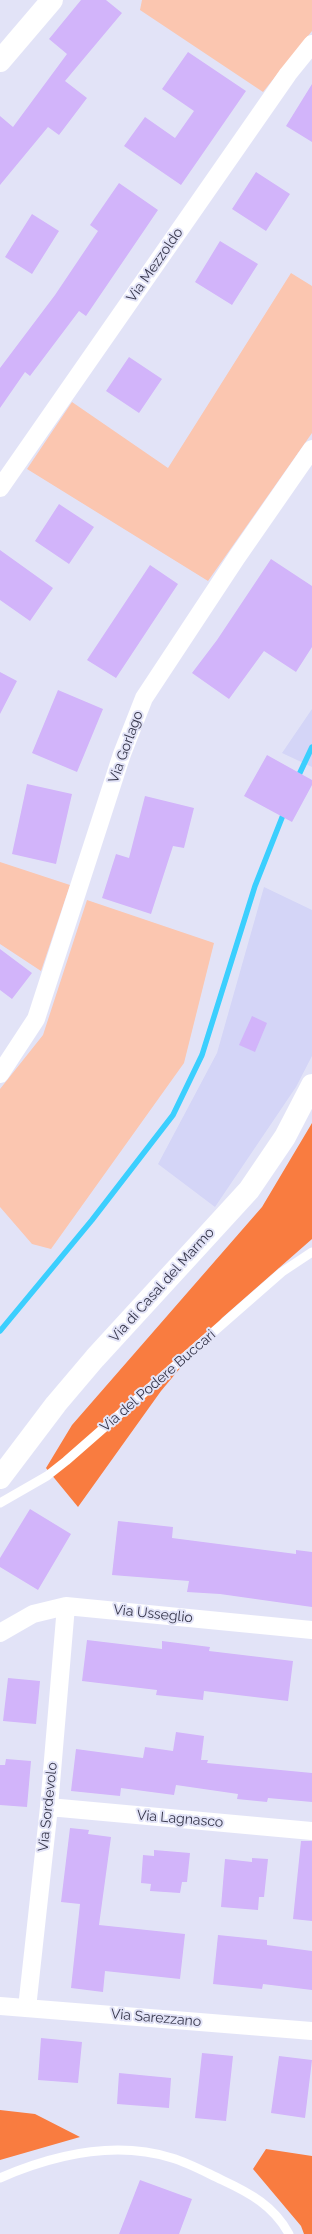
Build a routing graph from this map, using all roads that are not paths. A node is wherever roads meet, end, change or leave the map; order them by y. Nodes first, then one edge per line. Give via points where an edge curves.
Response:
1 (52, 0) edge
2 (312, 44) edge
3 (0, 61) edge
4 (312, 449) edge
5 (0, 488) edge
6 (0, 1074) edge
7 (312, 1085) edge
8 (312, 1252) edge
9 (0, 1478) edge
10 (0, 1503) edge
11 (66, 1606) junction
12 (312, 1630) edge
13 (0, 1633) edge
14 (49, 1807) junction
15 (312, 1831) edge
16 (0, 2006) edge
17 (27, 2008) junction
18 (312, 2031) edge
19 (0, 2178) edge
20 (289, 2234) edge

1 - 3 main road
2 - 5 street, Via Mezzoldo via 288,74
4 - 6 street, Via Gorlago via 144,698 122,754 36,1019
7 - 9 main road, Via di Casal del Marmo via 282,1142 249,1190 95,1358 56,1404
8 - 10 lane, Via del Podere Buccari via 282,1272 66,1461 47,1476
11 - 12 street, Via Usseglio
11 - 13 street, Via Usseglio via 33,1614
11 - 14 street, Via Sordevolo
14 - 15 street, Via Lagnasco
14 - 17 street, Via Sordevolo
16 - 17 street, Via Sarezzano
17 - 18 street, Via Sarezzano
19 - 20 lane via 38,2163 78,2153 114,2150 154,2153 189,2164 249,2192 275,2214

